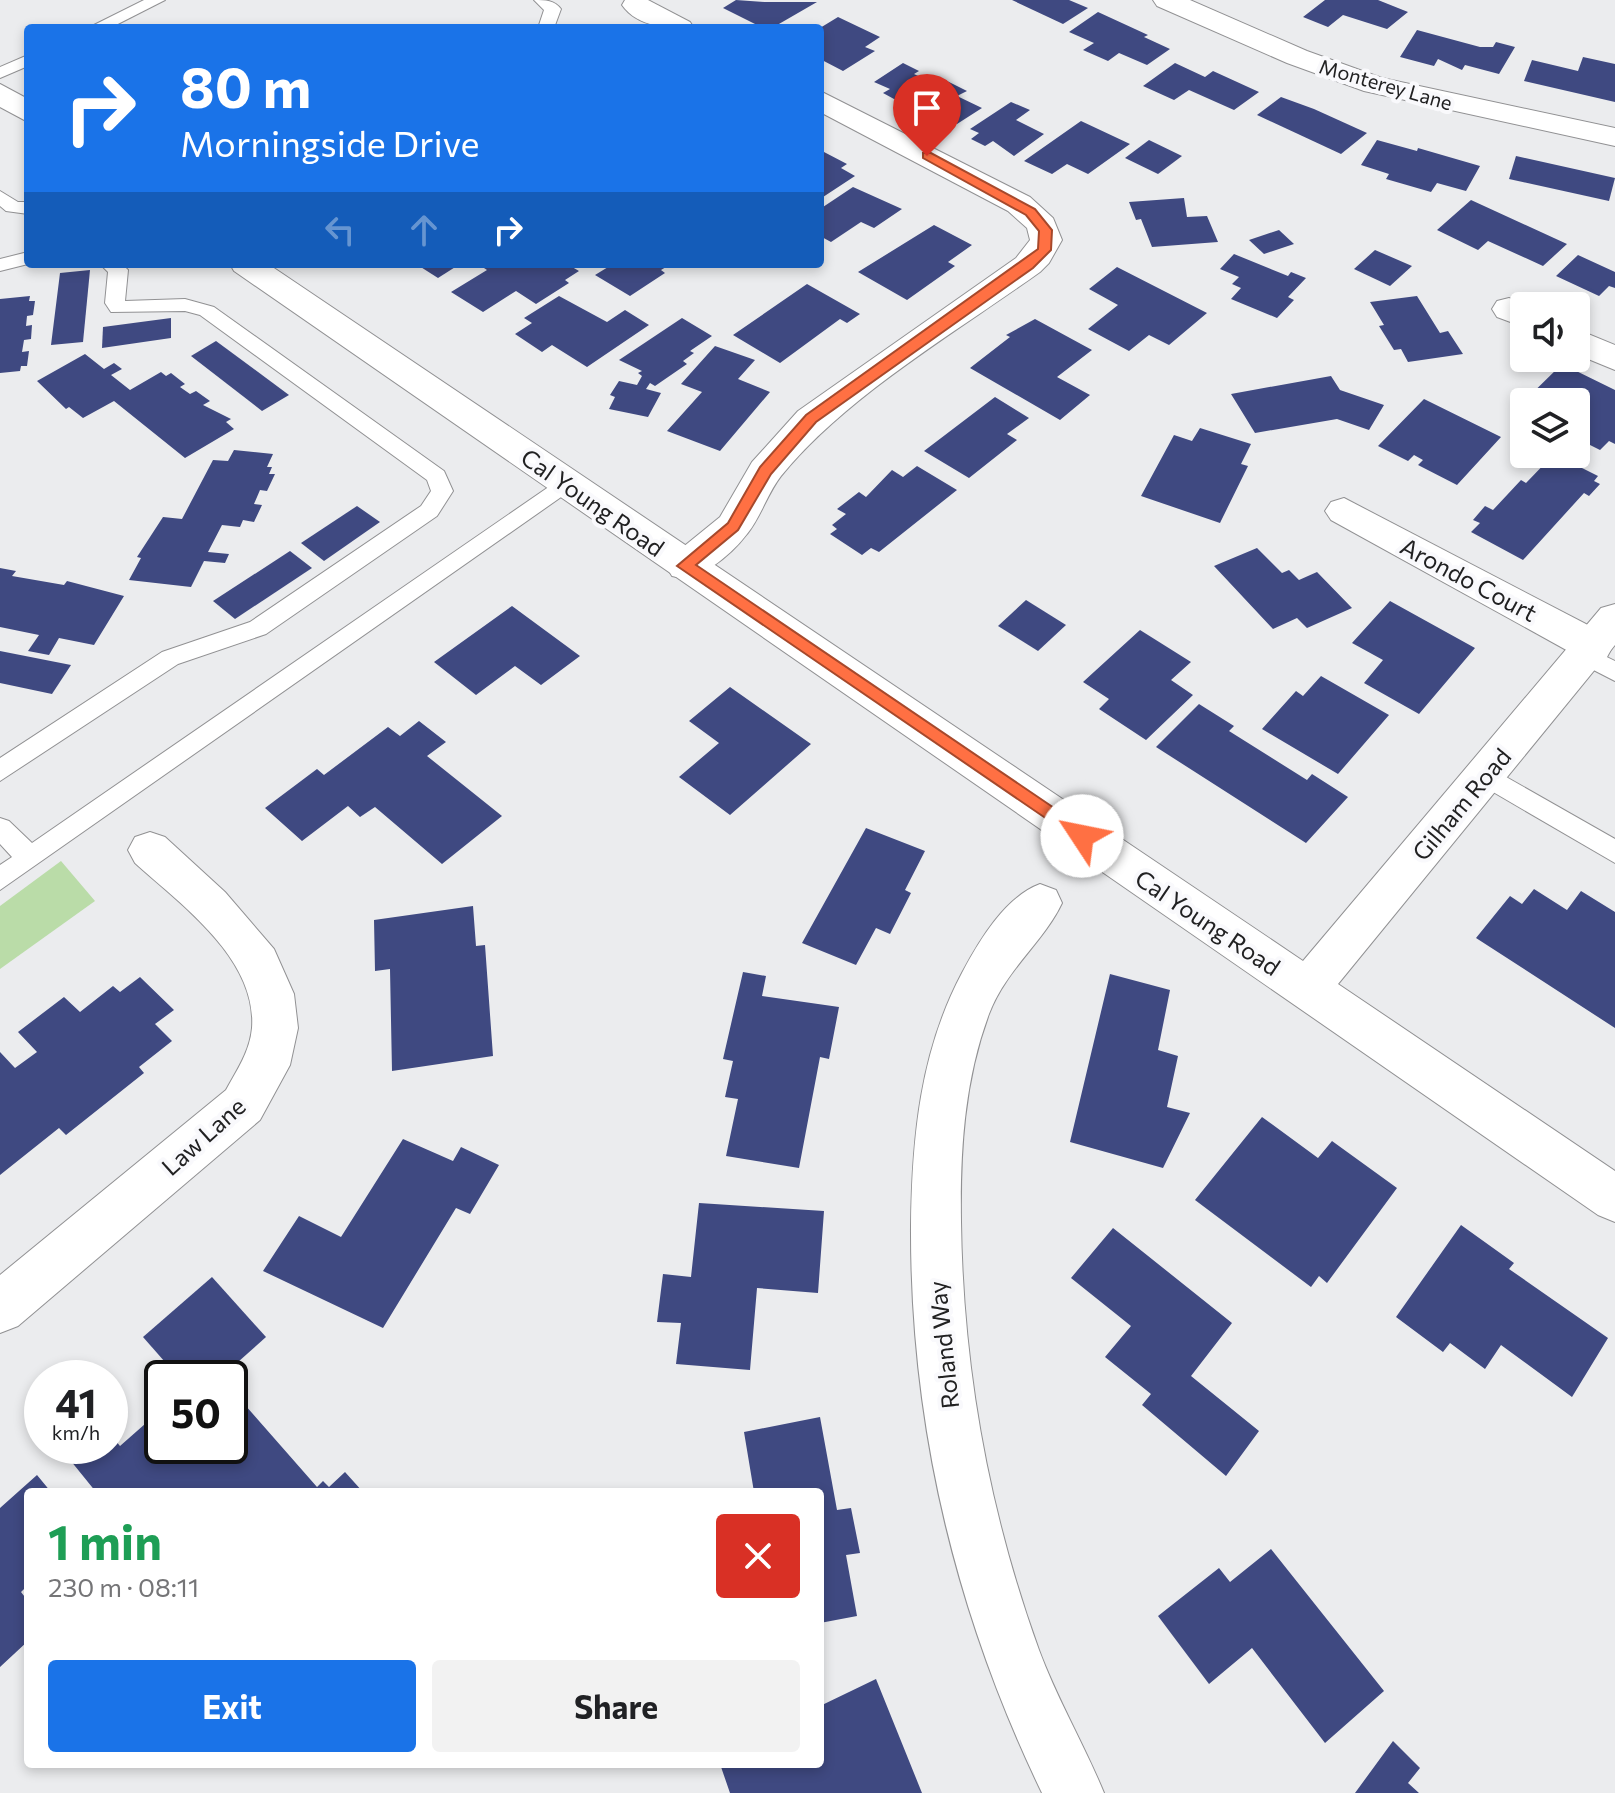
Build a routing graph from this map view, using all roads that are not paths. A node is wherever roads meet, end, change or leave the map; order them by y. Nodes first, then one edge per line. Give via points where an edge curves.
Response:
1 (157, 0) edge
2 (542, 0) edge
3 (1167, 0) edge
4 (636, 5) dead end
5 (105, 24) edge
6 (547, 24) edge
7 (672, 24) edge
8 (24, 62) edge
9 (0, 73) edge
10 (0, 93) edge
11 (824, 102) edge
12 (24, 110) edge
13 (1615, 137) edge
14 (24, 259) edge
15 (0, 265) edge
16 (115, 268) edge
17 (252, 268) edge
18 (1590, 347) edge
19 (1615, 359) edge
20 (566, 483) junction
21 (1344, 511) dead end
22 (685, 566) junction
23 (1602, 648) edge
24 (0, 771) edge
25 (1485, 775) junction
26 (0, 828) edge
27 (150, 850) dead end
28 (1615, 852) edge
29 (30, 858) junction
30 (0, 879) edge
31 (1040, 903) dead end
32 (1307, 989) junction
33 (1615, 1199) edge
34 (0, 1308) edge
35 (1074, 1793) edge

1 - 5 lane
2 - 6 lane via 553,9
3 - 13 street, Monterey Lane via 1374,85
4 - 7 street
8 - 9 lane
10 - 12 street
11 - 22 street via 1007,197 1040,221 1047,241 1028,265 811,419 765,471 733,526
14 - 15 lane
16 - 24 lane via 118,308 204,309 436,476 442,491 429,511 258,628 177,654
17 - 20 street, Cal Young Road
18 - 19 street
20 - 22 street, Cal Young Road
20 - 29 lane
21 - 23 street, Arondo Court
22 - 32 street, Cal Young Road
23 - 25 street, Gilham Road
25 - 28 lane
25 - 32 street, Gilham Road
26 - 29 lane
27 - 34 street, Law Lane via 232,926 271,986 276,1017 263,1078 243,1105
29 - 30 lane
31 - 35 street, Roland Way via 1000,948 959,1031 942,1102 936,1285 944,1379 961,1478 986,1570 1050,1749
32 - 33 street, Cal Young Road

